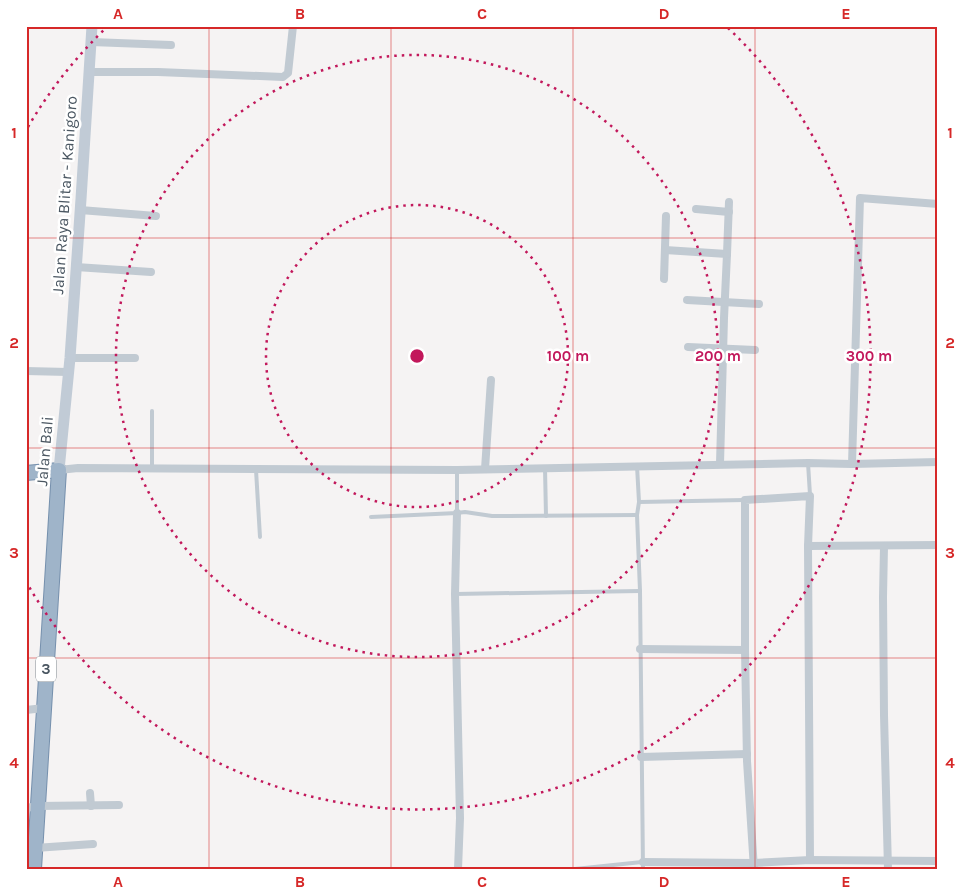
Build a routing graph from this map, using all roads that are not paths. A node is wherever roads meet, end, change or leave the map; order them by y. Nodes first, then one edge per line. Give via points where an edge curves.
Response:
1 (92, 26) edge
2 (292, 26) edge
3 (91, 42) junction
4 (171, 45) dead end
5 (89, 72) junction
6 (729, 202) dead end
7 (938, 204) edge
8 (696, 209) dead end
9 (80, 210) junction
10 (729, 212) junction
11 (156, 216) dead end
12 (666, 216) dead end
13 (665, 250) junction
14 (727, 254) junction
15 (76, 267) junction
16 (151, 272) dead end
17 (664, 279) dead end
18 (687, 300) dead end
19 (724, 303) junction
20 (759, 304) dead end
21 (688, 347) dead end
22 (723, 348) junction
23 (756, 350) dead end
24 (135, 358) dead end
25 (69, 365) junction
26 (26, 371) edge
27 (492, 380) dead end
28 (152, 411) dead end
29 (938, 462) edge
30 (808, 463) junction
31 (720, 464) junction
32 (852, 464) junction
33 (637, 466) junction
34 (545, 468) junction
35 (152, 469) junction
36 (485, 469) junction
37 (59, 470) junction
38 (256, 470) junction
39 (457, 470) junction
40 (26, 473) edge
41 (810, 496) junction
42 (745, 500) junction
43 (638, 502) junction
44 (457, 513) junction
45 (637, 515) junction
46 (546, 516) junction
47 (371, 517) dead end
48 (260, 537) dead end
49 (938, 545) edge
50 (808, 546) junction
51 (884, 546) junction
52 (640, 590) junction
53 (455, 594) junction
54 (640, 649) junction
55 (744, 650) junction
56 (44, 708) junction
57 (26, 710) edge
58 (747, 754) junction
59 (641, 757) junction
60 (90, 793) dead end
61 (119, 805) dead end
62 (91, 806) junction
63 (32, 807) edge
64 (94, 844) dead end
65 (35, 848) junction
66 (810, 860) junction
67 (888, 860) junction
68 (938, 861) edge
69 (643, 866) edge
70 (754, 866) edge
71 (34, 869) edge
72 (458, 869) edge
73 (575, 869) edge
74 (888, 869) edge

1 - 3 main road, Jalan Raya Blitar - Kanigoro
2 - 5 street via 288,73 283,77
3 - 4 street
3 - 5 main road, Jalan Raya Blitar - Kanigoro
5 - 9 main road, Jalan Raya Blitar - Kanigoro
6 - 10 street
7 - 32 street via 860,198
8 - 10 street
9 - 11 street
9 - 15 main road, Jalan Raya Blitar - Kanigoro
10 - 14 street
12 - 13 street
13 - 14 street
13 - 17 street
14 - 19 street
15 - 16 street
15 - 25 main road, Jalan Raya Blitar - Kanigoro
18 - 19 street
19 - 20 street
19 - 22 street
21 - 22 street
22 - 23 street
22 - 31 street
24 - 25 street
25 - 26 street
25 - 37 main road, Jalan Bali
27 - 36 street
28 - 35 lane
29 - 32 street
30 - 31 street
30 - 32 street
30 - 41 lane
31 - 33 street
33 - 34 street
33 - 43 lane
34 - 36 street
34 - 46 lane
35 - 37 street
35 - 38 street
36 - 39 street
37 - 40 highway
37 - 56 highway, Jalan Bali / 3
38 - 39 street
38 - 48 lane
39 - 44 lane
41 - 42 street
41 - 50 street
42 - 43 lane
42 - 55 street
43 - 45 lane
44 - 46 lane
44 - 47 lane
44 - 53 street
45 - 46 lane
45 - 52 lane
49 - 51 street
50 - 51 street
50 - 66 street
51 - 67 street
52 - 53 lane
52 - 54 lane
53 - 72 street via 460,818
54 - 55 street
54 - 59 lane
55 - 58 street
56 - 57 street
56 - 63 highway, Jalan Bali / 3
58 - 59 street
58 - 70 street
59 - 69 lane
60 - 62 street
61 - 62 street
62 - 63 street
63 - 65 highway, Jalan Bali / 3
64 - 65 street
65 - 71 highway, Jalan Bali / 3
66 - 67 street
66 - 70 street
67 - 68 street
67 - 74 street
69 - 70 street
69 - 73 lane

